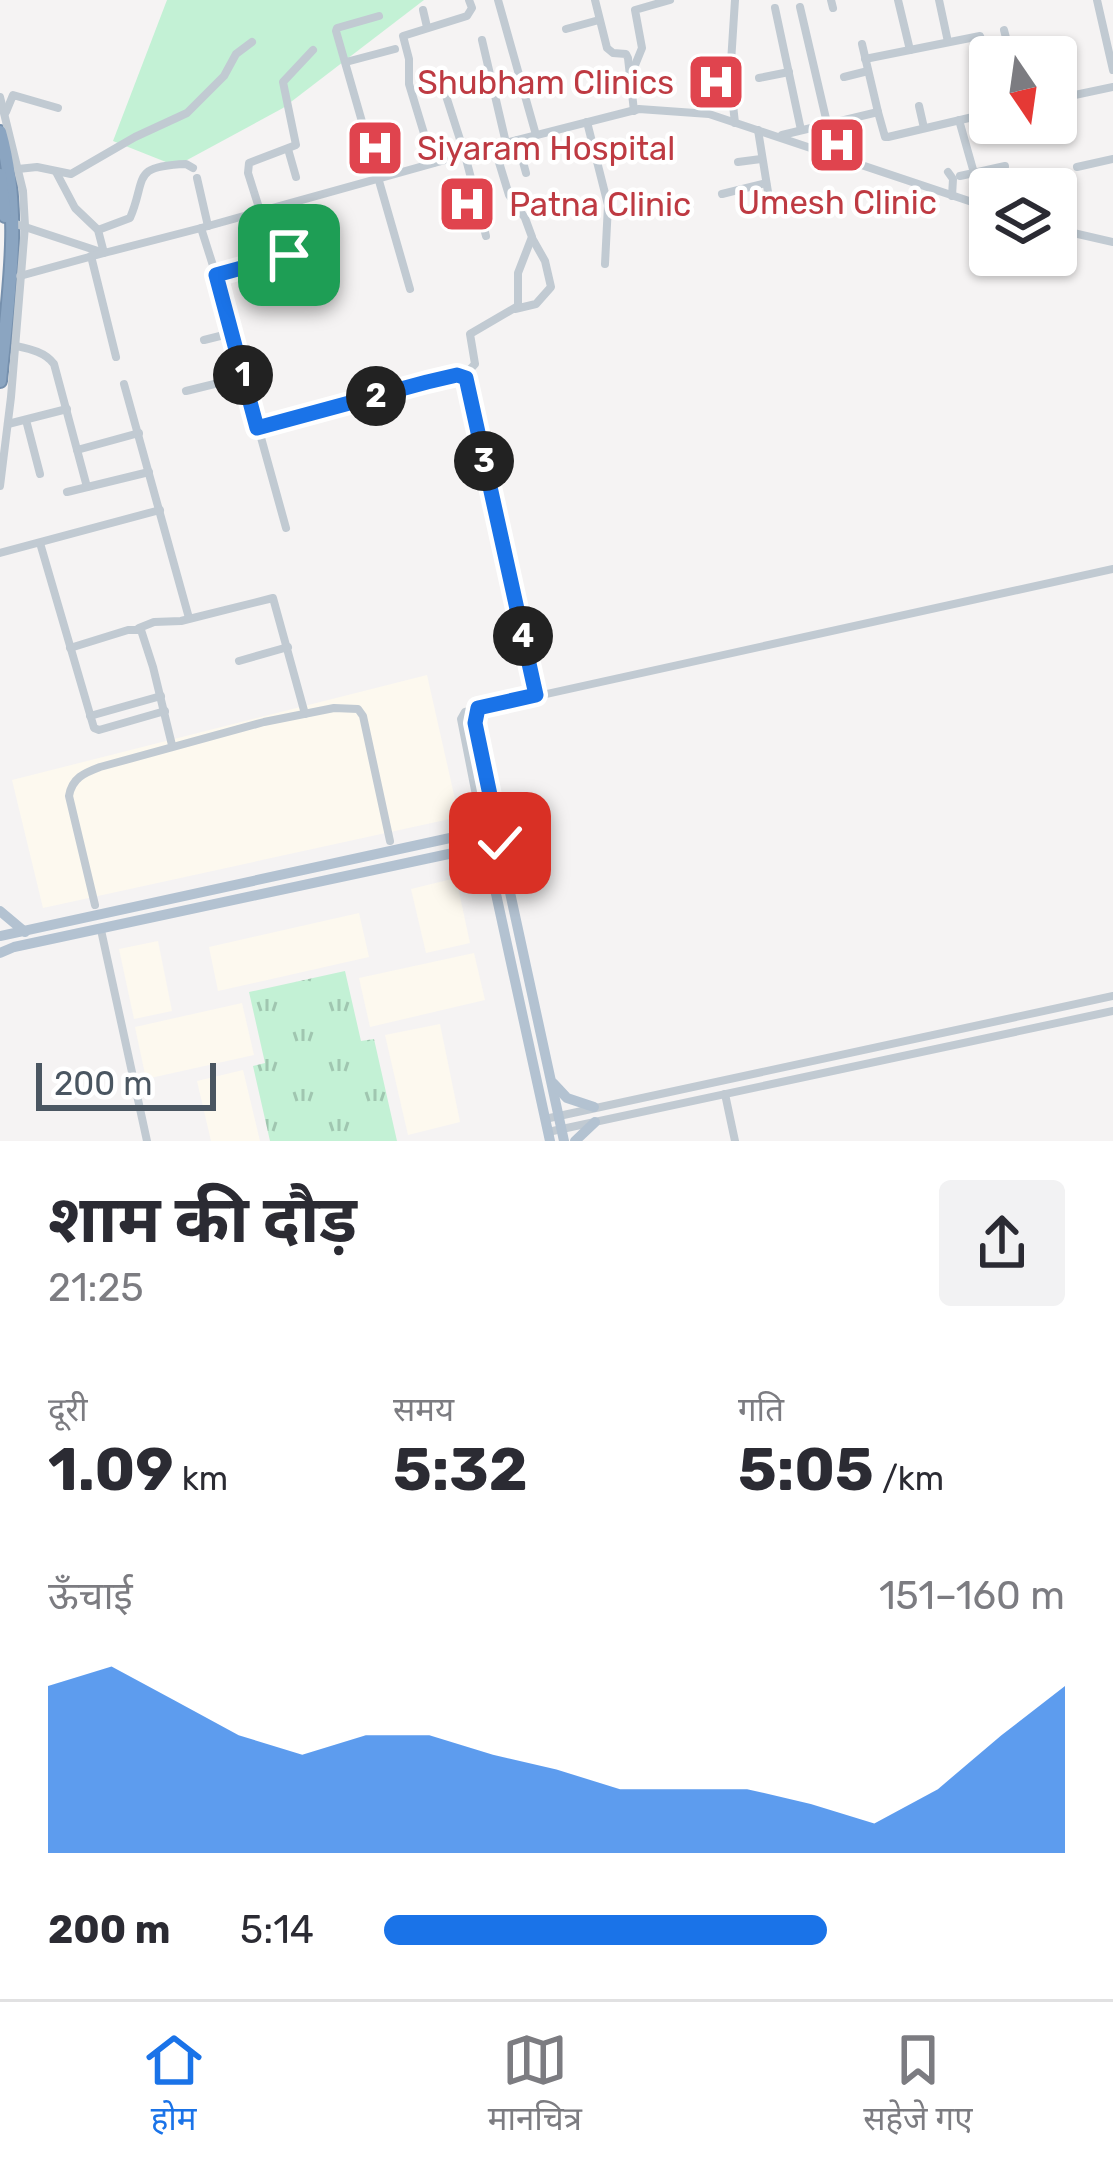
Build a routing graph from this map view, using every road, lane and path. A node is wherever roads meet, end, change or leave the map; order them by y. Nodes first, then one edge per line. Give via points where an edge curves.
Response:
1 (470, 0) edge
2 (498, 0) edge
3 (595, 0) edge
4 (670, 0) edge
5 (735, 0) edge
6 (898, 0) edge
7 (939, 0) edge
8 (1096, 0) edge
9 (800, 7) dead end
10 (775, 8) dead end
11 (424, 10) dead end
12 (379, 16) dead end
13 (599, 20) junction
14 (428, 28) junction
15 (566, 29) dead end
16 (1004, 30) dead end
17 (1006, 36) edge
18 (969, 38) edge
19 (482, 40) dead end
20 (252, 42) dead end
21 (948, 42) junction
22 (862, 44) dead end
23 (395, 49) dead end
24 (313, 50) dead end
25 (910, 50) junction
26 (866, 59) junction
27 (346, 62) junction
28 (1113, 70) edge
29 (868, 71) junction
30 (789, 72) junction
31 (440, 74) dead end
32 (630, 76) junction
33 (844, 77) dead end
34 (759, 79) dead end
35 (1113, 87) edge
36 (1077, 95) edge
37 (0, 97) edge
38 (920, 105) dead end
39 (58, 108) dead end
40 (634, 111) junction
41 (878, 112) junction
42 (6, 113) junction
43 (969, 118) edge
44 (959, 120) junction
45 (587, 122) junction
46 (735, 123) junction
47 (827, 123) junction
48 (925, 128) junction
49 (758, 130) junction
50 (801, 130) junction
51 (0, 131) edge
52 (536, 135) junction
53 (778, 136) junction
54 (517, 140) junction
55 (506, 142) junction
56 (494, 146) junction
57 (287, 149) junction
58 (465, 155) junction
59 (761, 159) junction
60 (1113, 159) edge
61 (739, 162) dead end
62 (433, 163) junction
63 (1005, 166) dead end
64 (1077, 167) dead end
65 (973, 168) edge
66 (996, 168) edge
67 (19, 169) junction
68 (56, 171) junction
69 (949, 172) dead end
70 (526, 173) dead end
71 (969, 174) edge
72 (0, 175) edge
73 (960, 176) dead end
74 (296, 177) dead end
75 (379, 178) junction
76 (722, 194) dead end
77 (952, 196) junction
78 (969, 201) edge
79 (260, 211) junction
80 (19, 225) junction
81 (204, 227) junction
82 (98, 230) junction
83 (1077, 234) edge
84 (486, 236) dead end
85 (532, 237) junction
86 (1113, 242) edge
87 (104, 253) junction
88 (289, 255) dead end
89 (92, 256) junction
90 (605, 264) dead end
91 (16, 275) junction
92 (216, 275) junction
93 (410, 289) dead end
94 (0, 301) edge
95 (515, 309) junction
96 (232, 333) junction
97 (204, 340) dead end
98 (16, 346) junction
99 (116, 358) dead end
100 (464, 376) junction
101 (243, 377) junction
102 (0, 381) edge
103 (124, 384) dead end
104 (186, 391) dead end
105 (67, 409) junction
106 (26, 420) junction
107 (8, 424) junction
108 (257, 428) junction
109 (139, 433) junction
110 (77, 450) junction
111 (149, 472) junction
112 (40, 474) dead end
113 (0, 486) edge
114 (87, 488) junction
115 (67, 492) dead end
116 (160, 510) junction
117 (286, 528) dead end
118 (40, 543) junction
119 (0, 553) edge
120 (1113, 568) edge
121 (189, 618) junction
122 (139, 628) junction
123 (288, 647) junction
124 (70, 648) junction
125 (239, 661) dead end
126 (536, 695) junction
127 (161, 696) junction
128 (478, 708) junction
129 (165, 711) junction
130 (305, 714) junction
131 (90, 716) junction
132 (172, 746) junction
133 (477, 803) junction
134 (489, 830) junction
135 (452, 838) junction
136 (500, 843) junction
137 (393, 846) junction
138 (486, 846) junction
139 (453, 853) junction
140 (400, 865) junction
141 (494, 881) junction
142 (94, 905) dead end
143 (0, 911) edge
144 (101, 930) junction
145 (25, 932) junction
146 (0, 936) edge
147 (5, 951) edge
148 (0, 962) edge
149 (1113, 996) edge
150 (1113, 1011) edge
151 (551, 1081) junction
152 (725, 1094) junction
153 (594, 1108) junction
154 (559, 1115) junction
155 (595, 1122) junction
156 (548, 1130) edge
157 (563, 1135) edge
158 (147, 1141) edge
159 (575, 1141) edge
160 (735, 1141) edge

1 - 14 street via 466,16
2 - 52 street
3 - 13 street
4 - 32 street via 635,10 642,48
5 - 46 street
6 - 25 street
7 - 21 street
8 - 28 street
9 - 47 street
10 - 30 street
11 - 14 street
12 - 27 street via 335,29
13 - 15 street
13 - 32 street via 609,51 627,56
14 - 62 street via 403,39
16 - 17 street
18 - 21 street
19 - 55 street
20 - 68 street via 187,113 71,174
21 - 25 street
22 - 26 street
23 - 27 street
24 - 57 street via 283,82 297,142
25 - 26 street
26 - 29 street
27 - 75 street
29 - 33 street
29 - 41 street
30 - 34 street
30 - 50 street
31 - 58 street
32 - 40 street
35 - 36 street
37 - 42 street
38 - 48 street
39 - 42 street via 13,95
40 - 45 street
40 - 46 street
41 - 47 street
41 - 48 street via 884,137
42 - 67 street
43 - 44 street
44 - 48 street
44 - 65 street
45 - 52 street
45 - 90 street via 608,205
46 - 49 street
47 - 50 street
49 - 53 street
49 - 59 street
50 - 53 street
51 - 80 highway
52 - 54 street
53 - 77 street
54 - 55 street
54 - 70 street
55 - 56 street
56 - 58 street
56 - 85 street
57 - 74 street
57 - 79 street via 249,163
58 - 62 street
58 - 84 street
59 - 61 street
59 - 76 street via 767,188
60 - 64 street
62 - 75 street
63 - 66 street
67 - 68 street
67 - 80 street
68 - 82 street
69 - 77 street
71 - 73 street
72 - 94 highway
75 - 79 street
75 - 93 street
77 - 78 street
79 - 81 street
80 - 87 street
80 - 91 highway
81 - 82 street via 195,173 186,164 151,169 130,218
81 - 87 street
81 - 92 street
82 - 87 street
83 - 86 street
85 - 95 street
85 - 95 street via 551,287 536,304
87 - 89 street
88 - 92 street
89 - 91 street
89 - 99 street
91 - 98 street
91 - 102 highway
92 - 96 street
95 - 100 street via 474,330 475,364
96 - 97 street
96 - 101 street
98 - 105 street via 51,359
98 - 107 street
100 - 108 street
100 - 126 street
101 - 104 street
101 - 108 street
103 - 109 street
105 - 106 street
105 - 110 street
106 - 107 street
106 - 112 street
107 - 113 street
108 - 117 street
109 - 110 street
109 - 111 street
110 - 114 street
111 - 114 street
111 - 116 street
114 - 115 street
116 - 118 street
116 - 121 street
118 - 119 street
118 - 124 street
120 - 126 street
121 - 122 street
121 - 123 street via 271,597
122 - 124 street
122 - 127 street
123 - 125 street
123 - 130 street
124 - 131 street
126 - 128 street
127 - 129 street
127 - 131 street
128 - 133 street via 461,719
128 - 134 street
129 - 131 street via 99,730
129 - 132 street
130 - 132 street
130 - 137 street via 347,706 363,716
132 - 142 street via 82,774 70,788
133 - 134 street
133 - 135 main road
134 - 135 main road
134 - 136 main road
134 - 138 main road
135 - 137 main road
136 - 138 main road
136 - 151 main road
137 - 140 main road
137 - 145 main road
138 - 139 main road
138 - 141 main road
139 - 140 main road
139 - 141 main road
140 - 144 main road
141 - 156 main road
143 - 145 main road
144 - 147 main road
144 - 158 street
145 - 146 main road
147 - 148 main road
149 - 153 street
150 - 152 street
151 - 153 main road
151 - 154 main road
152 - 155 street
152 - 160 street
153 - 154 street
154 - 156 street
154 - 157 main road
155 - 157 street
155 - 159 main road
156 - 157 street

